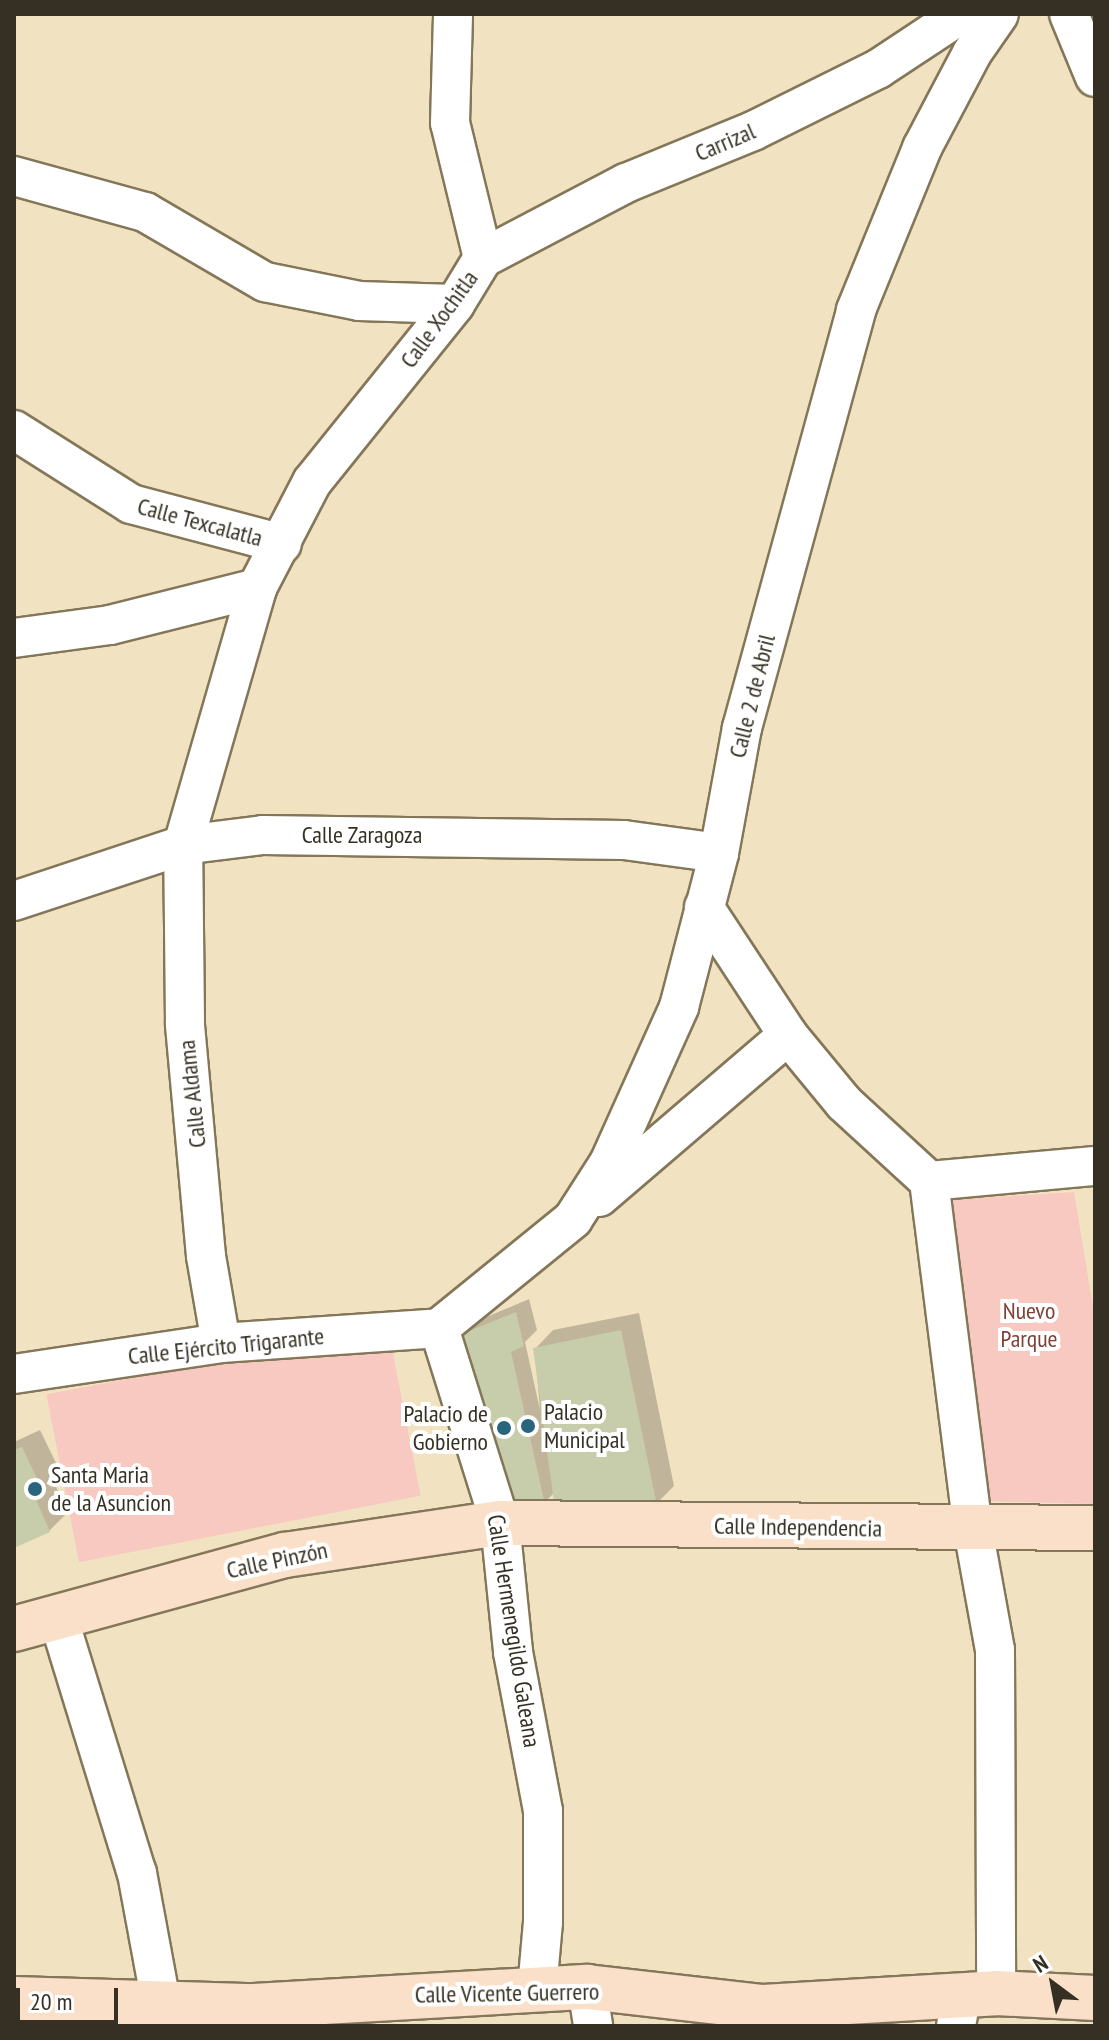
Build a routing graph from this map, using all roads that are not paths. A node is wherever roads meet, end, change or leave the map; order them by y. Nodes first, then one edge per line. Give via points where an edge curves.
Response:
1 (453, 14) edge
2 (961, 14) edge
3 (999, 14) edge
4 (1069, 14) edge
5 (1095, 77) edge
6 (14, 176) edge
7 (483, 258) junction
8 (455, 304) junction
9 (14, 430) edge
10 (282, 544) junction
11 (257, 588) junction
12 (14, 638) edge
13 (183, 845) junction
14 (719, 853) junction
15 (14, 901) edge
16 (704, 907) junction
17 (788, 1035) junction
18 (1095, 1166) edge
19 (929, 1181) junction
20 (573, 1219) junction
21 (439, 1328) junction
22 (221, 1343) junction
23 (14, 1374) edge
24 (500, 1523) junction
25 (1095, 1528) edge
26 (973, 1529) junction
27 (58, 1617) junction
28 (14, 1629) edge
29 (537, 1989) junction
30 (1095, 1998) edge
31 (14, 1999) edge
32 (161, 2003) junction
33 (971, 2005) edge
34 (590, 2007) edge
35 (251, 2016) edge

1 - 7 street, Calle Xochitla via 450,123
2 - 7 street, Carrizal via 878,69 753,131 626,183
3 - 14 street, Calle 2 de Abril via 922,148 856,310 742,728
4 - 5 street
6 - 8 street via 145,212 265,282 359,301
7 - 8 street, Calle Xochitla
8 - 10 street, Calle Xochitla via 312,482
9 - 10 street, Calle Texcalatla via 131,504
10 - 11 street, Calle Texcalatla
11 - 12 street via 110,625
11 - 13 street, Calle Texcalatla
13 - 14 street, Calle Zaragoza via 263,835 479,836 624,840
13 - 15 street, Calle Zaragoza
13 - 22 street, Calle Aldama via 185,1023 206,1256
14 - 16 street, Calle 2 de Abril
16 - 17 street
16 - 20 street, Calle 2 de Abril via 679,1007 609,1163
17 - 19 street via 857,1118
17 - 20 street
18 - 19 street
19 - 26 street
20 - 21 street, Calle 2 de Abril
21 - 22 street, Calle Ejército Trigarante
21 - 24 street, Calle Hermenegildo Galeana
22 - 23 street, Calle Ejército Trigarante
24 - 26 main road, Calle Independencia
24 - 27 main road, Calle Pinzón via 285,1555
24 - 29 street, Calle Hermenegildo Galeana via 513,1652 543,1811
25 - 26 main road, Calle Independencia
26 - 33 street via 995,1650
27 - 28 main road, Calle Pinzón
27 - 32 street via 137,1873
29 - 34 main road, Calle Vicente Guerrero
29 - 35 main road, Calle Vicente Guerrero
30 - 33 main road, Calle Vicente Guerrero
31 - 32 main road, Calle Vicente Guerrero
32 - 35 main road, Calle Vicente Guerrero
33 - 34 main road, Calle Vicente Guerrero

